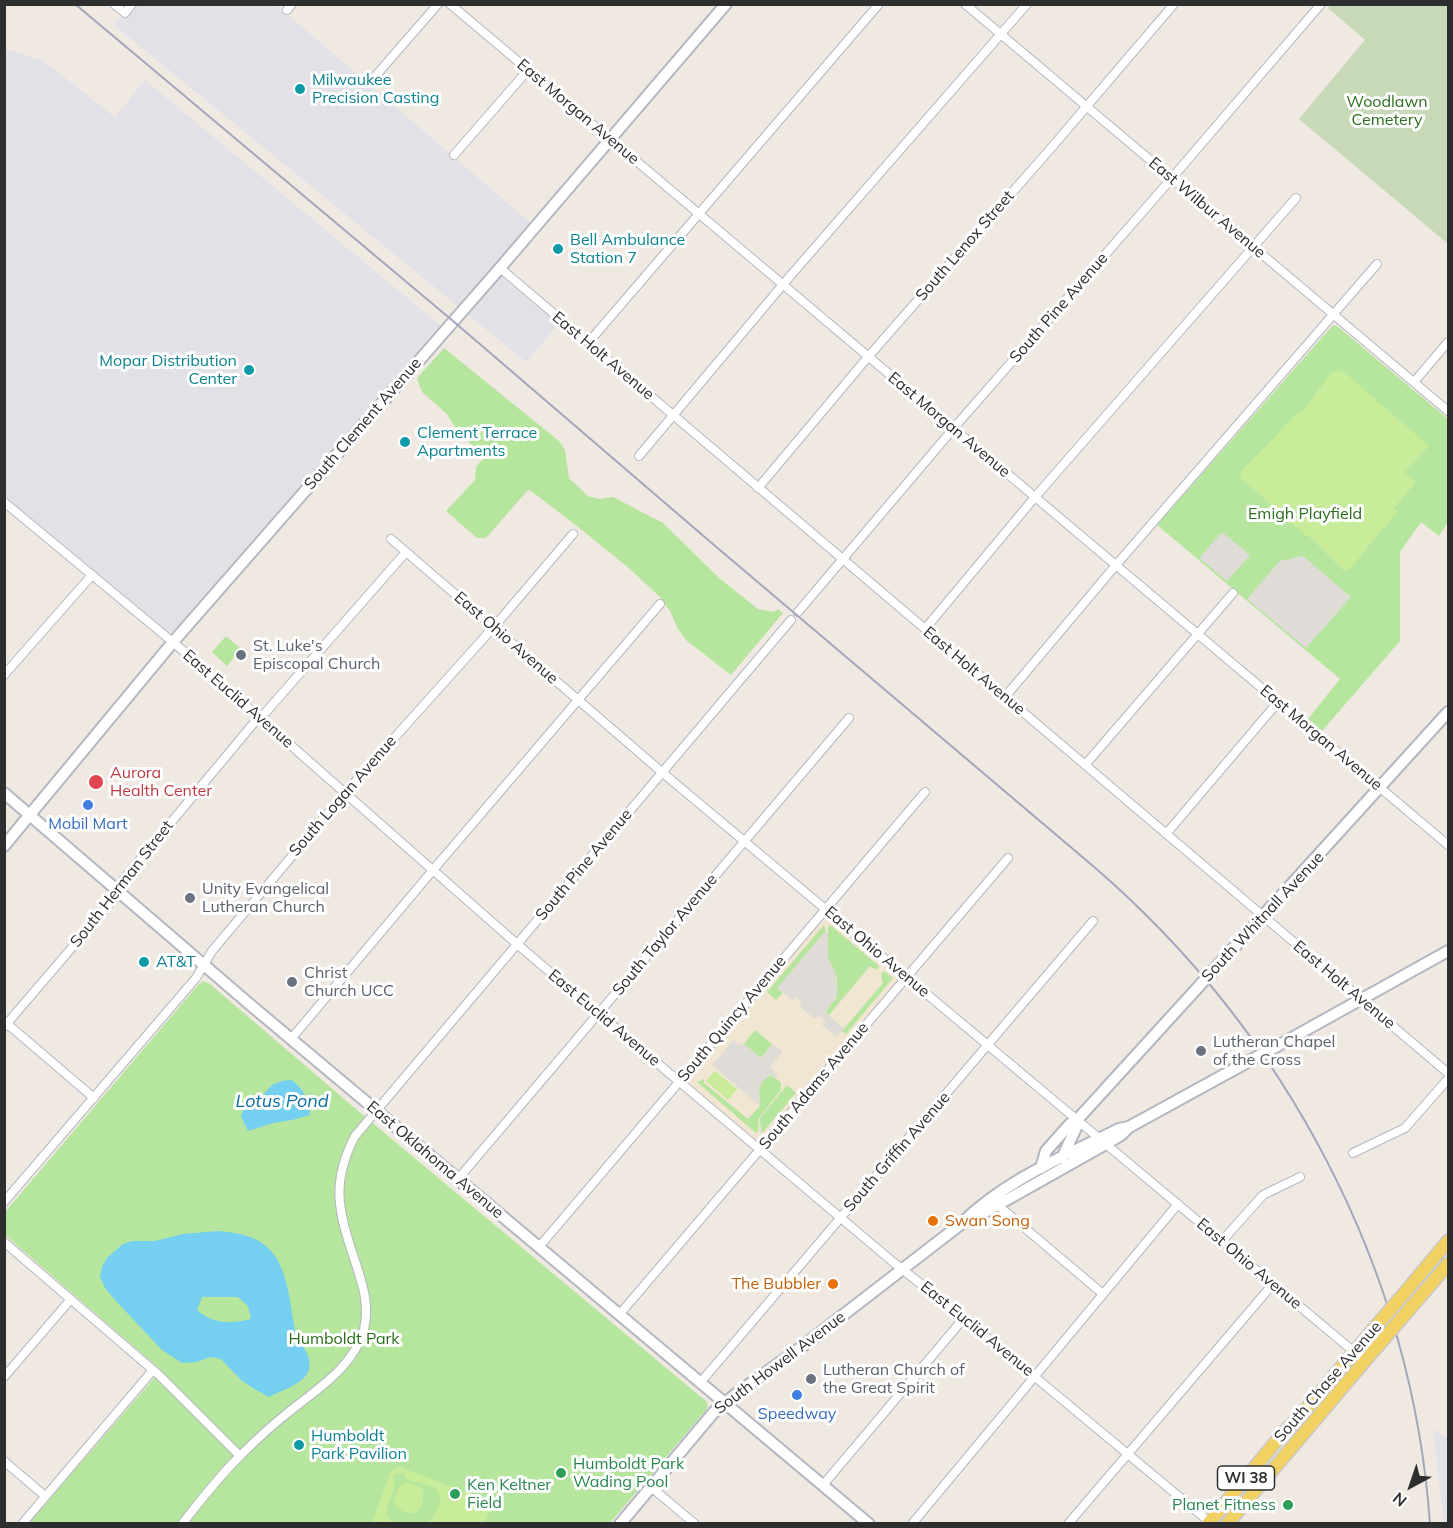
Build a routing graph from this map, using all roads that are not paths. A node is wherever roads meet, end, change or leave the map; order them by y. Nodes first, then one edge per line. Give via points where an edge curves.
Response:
1 (114, 4) edge
2 (132, 4) edge
3 (438, 4) edge
4 (450, 4) edge
5 (726, 4) edge
6 (879, 4) edge
7 (965, 4) edge
8 (1027, 4) edge
9 (1174, 4) edge
10 (1321, 5) edge
11 (1001, 35) junction
12 (528, 70) junction
13 (372, 80) dead end
14 (1086, 106) junction
15 (610, 140) junction
16 (454, 155) dead end
17 (1172, 178) junction
18 (1296, 198) dead end
19 (698, 214) junction
20 (1254, 247) junction
21 (1377, 264) dead end
22 (500, 268) junction
23 (782, 285) junction
24 (1333, 315) junction
25 (1449, 342) edge
26 (588, 343) junction
27 (868, 357) junction
28 (1414, 382) junction
29 (1449, 411) edge
30 (673, 415) junction
31 (953, 429) junction
32 (639, 456) dead end
33 (758, 488) junction
34 (1035, 497) junction
35 (5, 504) edge
36 (573, 534) dead end
37 (391, 539) dead end
38 (406, 552) junction
39 (843, 559) junction
40 (1116, 566) junction
41 (92, 575) junction
42 (1233, 593) dead end
43 (660, 604) dead end
44 (798, 612) dead end
45 (791, 620) dead end
46 (494, 627) junction
47 (925, 629) junction
48 (1197, 634) junction
49 (173, 642) junction
50 (4, 675) edge
51 (1005, 697) junction
52 (578, 700) junction
53 (1278, 702) junction
54 (1449, 712) edge
55 (259, 718) junction
56 (849, 718) dead end
57 (1085, 765) junction
58 (662, 772) junction
59 (1381, 788) junction
60 (925, 792) dead end
61 (4, 793) edge
62 (345, 793) junction
63 (30, 815) junction
64 (1166, 834) junction
65 (744, 841) junction
66 (4, 846) edge
67 (1449, 846) edge
68 (1008, 858) dead end
69 (433, 870) junction
70 (117, 891) junction
71 (825, 909) junction
72 (1263, 917) junction
73 (1093, 921) dead end
74 (517, 944) junction
75 (1449, 951) edge
76 (204, 966) junction
77 (906, 977) junction
78 (1361, 1000) junction
79 (599, 1013) junction
80 (5, 1024) edge
81 (291, 1039) junction
82 (988, 1045) junction
83 (1449, 1073) edge
84 (1449, 1079) edge
85 (680, 1081) junction
86 (94, 1098) junction
87 (376, 1110) junction
88 (1077, 1120) junction
89 (1103, 1141) junction
90 (760, 1149) junction
91 (1353, 1153) dead end
92 (1063, 1156) junction
93 (1041, 1168) junction
94 (1056, 1173) junction
95 (1300, 1177) dead end
96 (458, 1179) junction
97 (4, 1202) edge
98 (994, 1202) junction
99 (1178, 1204) junction
100 (841, 1217) junction
101 (1222, 1241) junction
102 (1449, 1241) edge
103 (4, 1242) edge
104 (539, 1247) junction
105 (1449, 1264) edge
106 (904, 1269) junction
107 (1274, 1284) junction
108 (1404, 1293) junction
109 (1103, 1294) junction
110 (71, 1299) junction
111 (1417, 1300) junction
112 (619, 1315) junction
113 (961, 1315) junction
114 (1354, 1352) junction
115 (1365, 1361) junction
116 (153, 1370) junction
117 (1035, 1376) junction
118 (4, 1377) edge
119 (700, 1383) junction
120 (725, 1403) junction
121 (1301, 1415) junction
122 (1311, 1424) junction
123 (1128, 1454) junction
124 (240, 1456) junction
125 (4, 1461) edge
126 (823, 1485) junction
127 (651, 1487) junction
128 (45, 1496) junction
129 (1210, 1523) edge
130 (22, 1524) edge
131 (182, 1524) edge
132 (620, 1524) edge
133 (695, 1524) edge
134 (869, 1524) edge
135 (912, 1524) edge
136 (1068, 1524) edge
137 (1227, 1524) edge

1 - 2 street via 125,13
3 - 13 street
4 - 12 street, East Morgan Avenue
5 - 15 street, South Clement Avenue
6 - 19 street
7 - 11 street, East Wilbur Avenue
8 - 11 street
9 - 14 street, South Lenox Street
10 - 17 street, South Pine Avenue
11 - 14 street, East Wilbur Avenue
11 - 23 street
12 - 15 street, East Morgan Avenue
12 - 16 street
14 - 17 street, East Wilbur Avenue
14 - 27 street, South Lenox Street
15 - 19 street, East Morgan Avenue
15 - 22 street, South Clement Avenue
17 - 20 street, East Wilbur Avenue
17 - 31 street, South Pine Avenue
18 - 20 street
19 - 23 street, East Morgan Avenue
19 - 26 street
20 - 24 street, East Wilbur Avenue
20 - 34 street
21 - 24 street
22 - 26 street, East Holt Avenue
22 - 49 street, South Clement Avenue
23 - 27 street, East Morgan Avenue
23 - 30 street
24 - 28 street, East Wilbur Avenue
24 - 40 street
25 - 28 street
26 - 30 street, East Holt Avenue
27 - 31 street, East Morgan Avenue
27 - 33 street, South Lenox Street
28 - 29 street, East Wilbur Avenue
30 - 32 street
30 - 33 street, East Holt Avenue
31 - 34 street, East Morgan Avenue
31 - 39 street, South Pine Avenue
33 - 39 street, East Holt Avenue
34 - 40 street, East Morgan Avenue
34 - 47 street
35 - 41 street, East Euclid Avenue
36 - 46 street, South Logan Avenue
37 - 38 street, East Ohio Avenue
38 - 46 street, East Ohio Avenue
38 - 55 street, South Herman Street
39 - 44 street, South Pine Avenue
39 - 47 street, East Holt Avenue
40 - 48 street, East Morgan Avenue
40 - 51 street
41 - 49 street, East Euclid Avenue
41 - 50 street
42 - 48 street
43 - 52 street
45 - 58 street, South Pine Avenue
46 - 52 street, East Ohio Avenue
46 - 62 street, South Logan Avenue
47 - 51 street, East Holt Avenue
48 - 53 street, East Morgan Avenue
48 - 57 street
49 - 55 street, East Euclid Avenue
49 - 63 street, South Clement Avenue
51 - 57 street, East Holt Avenue
52 - 58 street, East Ohio Avenue
52 - 69 street
53 - 59 street, East Morgan Avenue
53 - 64 street
54 - 59 street, South Whitnall Avenue
55 - 62 street, East Euclid Avenue
55 - 70 street, South Herman Street
56 - 65 street, South Taylor Avenue
57 - 64 street, East Holt Avenue
58 - 65 street, East Ohio Avenue
58 - 74 street, South Pine Avenue
59 - 67 street, East Morgan Avenue
59 - 72 street, South Whitnall Avenue
60 - 71 street, South Quincy Avenue
61 - 63 street, East Oklahoma Avenue
62 - 69 street, East Euclid Avenue
62 - 76 street, South Logan Avenue via 212,951
63 - 66 street, South Clement Avenue
63 - 70 street, East Oklahoma Avenue
64 - 72 street, East Holt Avenue
65 - 71 street, East Ohio Avenue
65 - 79 street, South Taylor Avenue
68 - 77 street, South Adams Avenue
69 - 74 street, East Euclid Avenue
69 - 81 street
70 - 76 street, East Oklahoma Avenue
70 - 80 street, South Herman Street
71 - 77 street, East Ohio Avenue
71 - 85 street, South Quincy Avenue
72 - 78 street, East Holt Avenue
72 - 88 street, South Whitnall Avenue, bridge
73 - 82 street, South Griffin Avenue
74 - 79 street, East Euclid Avenue
74 - 87 street, South Pine Avenue
75 - 78 street, South Howell Avenue
76 - 81 street, East Oklahoma Avenue
76 - 86 street, South Logan Avenue
77 - 82 street, East Ohio Avenue
77 - 90 street, South Adams Avenue
78 - 83 street, East Holt Avenue
78 - 89 street, South Howell Avenue, bridge
79 - 85 street, East Euclid Avenue
79 - 96 street, South Taylor Avenue
80 - 86 street
81 - 87 street, East Oklahoma Avenue
82 - 88 street, East Ohio Avenue
82 - 100 street, South Griffin Avenue
84 - 91 street via 1405,1128
85 - 90 street, East Euclid Avenue
85 - 104 street, South Quincy Avenue
86 - 97 street, South Logan Avenue
87 - 96 street, East Oklahoma Avenue
87 - 124 street, South Pine Avenue via 355,1136 340,1176 339,1197 345,1228 366,1296 359,1345 333,1377
88 - 89 street, East Ohio Avenue
88 - 92 street, South Whitnall Avenue
88 - 93 street, South Whitnall Avenue via 1046,1151
89 - 92 street, South Howell Avenue
89 - 94 street, South Howell Avenue
89 - 99 street, East Ohio Avenue
90 - 100 street, East Euclid Avenue
90 - 112 street, South Adams Avenue
92 - 93 street, South Howell Avenue
92 - 94 street, South Whitnall Avenue
93 - 98 street, South Howell Avenue via 1004,1189
94 - 98 street, South Howell Avenue
95 - 101 street via 1263,1195
96 - 104 street, East Oklahoma Avenue
98 - 106 street, South Howell Avenue via 974,1211
98 - 109 street
99 - 101 street, East Ohio Avenue
99 - 109 street
100 - 106 street, East Euclid Avenue
100 - 119 street, South Griffin Avenue
101 - 107 street, East Ohio Avenue
102 - 108 main road, South Chase Avenue / WI 38
103 - 110 street
104 - 112 street, East Oklahoma Avenue
105 - 111 main road, South Chase Avenue / WI 38
106 - 113 street, East Euclid Avenue
106 - 120 street, South Howell Avenue
107 - 114 street, East Ohio Avenue
107 - 123 street
108 - 111 main road
108 - 114 main road, South Chase Avenue / WI 38, bridge
109 - 117 street
110 - 116 street
110 - 118 street
111 - 115 main road, South Chase Avenue / WI 38, bridge
112 - 119 street, East Oklahoma Avenue
113 - 117 street, East Euclid Avenue
113 - 126 street
114 - 115 street, East Ohio Avenue
114 - 121 main road, South Chase Avenue / WI 38
115 - 122 main road, South Chase Avenue / WI 38
116 - 124 street
116 - 128 street
117 - 123 street, East Euclid Avenue
117 - 135 street
119 - 120 street, East Oklahoma Avenue
120 - 126 street, East Oklahoma Avenue
120 - 127 street, South Howell Avenue
121 - 122 main road
121 - 129 main road, South Chase Avenue / WI 38
122 - 137 main road, South Chase Avenue / WI 38
123 - 129 street, East Euclid Avenue
123 - 136 street
124 - 131 street, South Pine Avenue
125 - 128 street
126 - 134 street, East Oklahoma Avenue
127 - 132 street, South Howell Avenue
127 - 133 street
128 - 130 street

